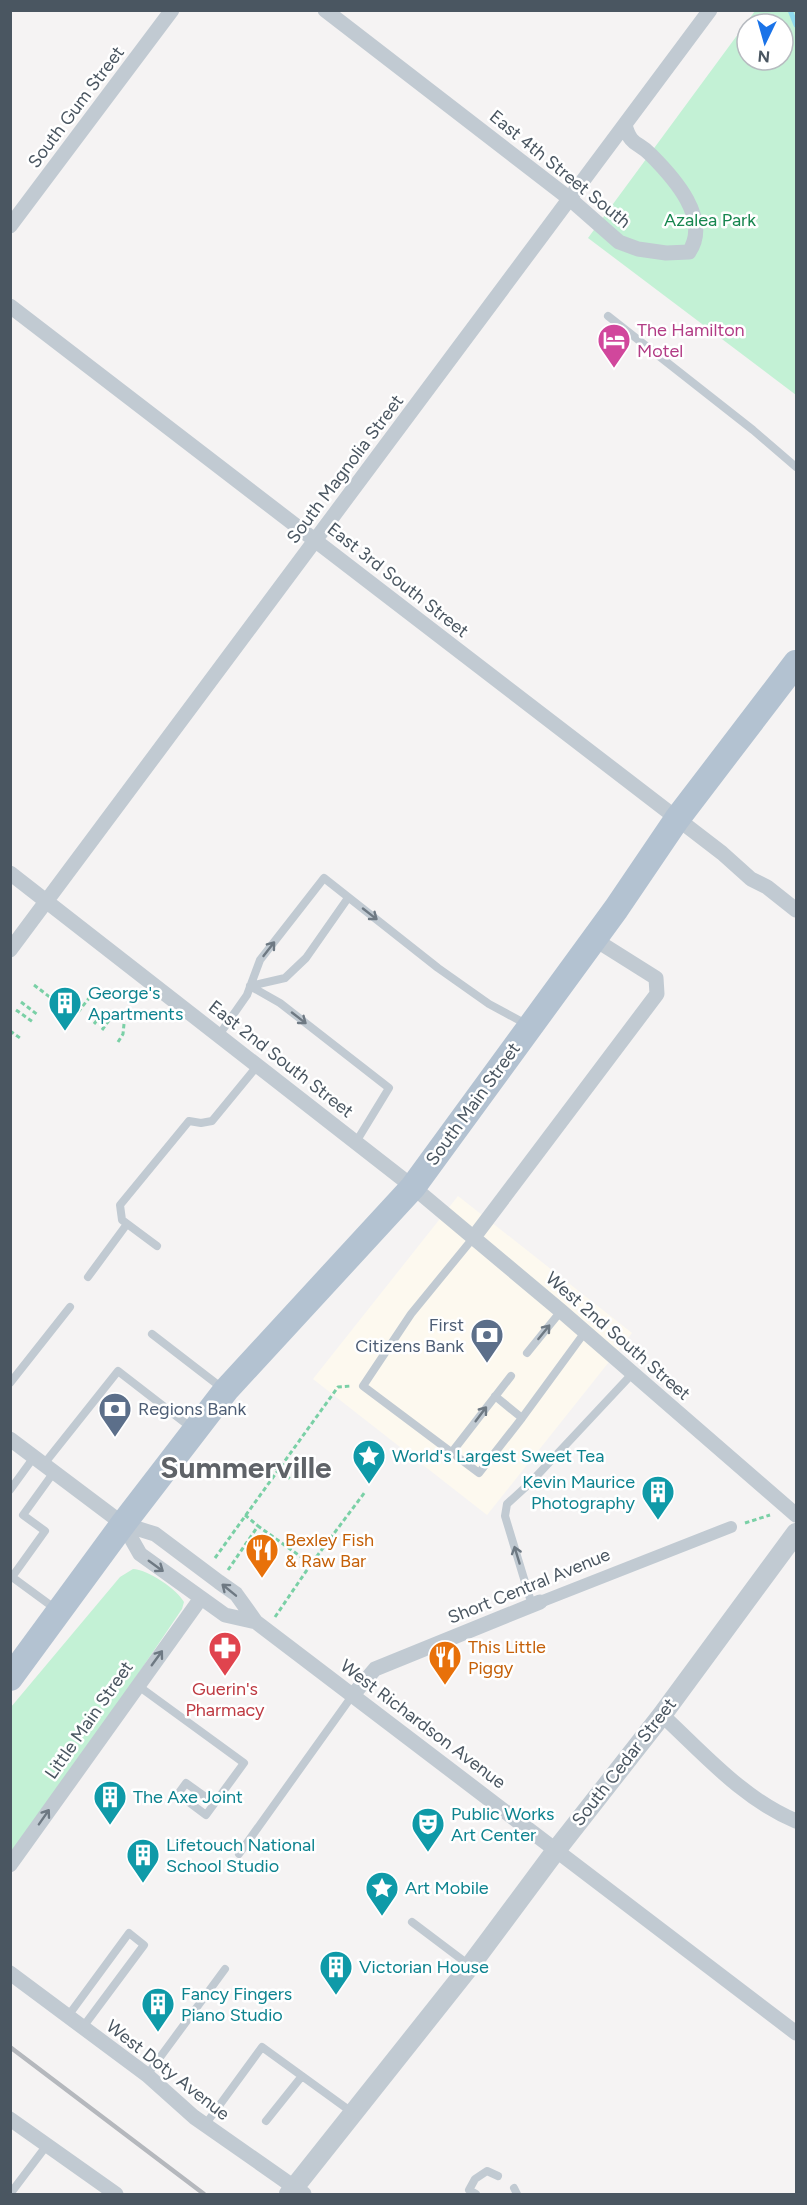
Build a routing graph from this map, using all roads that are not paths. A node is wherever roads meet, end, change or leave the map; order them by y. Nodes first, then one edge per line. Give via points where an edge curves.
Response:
1 (172, 10) edge
2 (325, 10) edge
3 (710, 10) edge
4 (625, 125) junction
5 (570, 199) junction
6 (10, 226) edge
7 (10, 306) edge
8 (609, 316) dead end
9 (796, 467) edge
10 (315, 541) junction
11 (796, 663) edge
12 (677, 819) junction
13 (10, 873) edge
14 (348, 897) junction
15 (47, 902) junction
16 (794, 904) edge
17 (594, 939) junction
18 (10, 950) edge
19 (250, 986) junction
20 (531, 1026) junction
21 (219, 1035) junction
22 (258, 1065) junction
23 (356, 1142) junction
24 (413, 1187) junction
25 (127, 1224) junction
26 (474, 1237) junction
27 (156, 1246) dead end
28 (88, 1277) dead end
29 (70, 1307) dead end
30 (561, 1311) junction
31 (585, 1332) junction
32 (152, 1334) dead end
33 (527, 1353) dead end
34 (632, 1374) junction
35 (511, 1376) dead end
36 (10, 1383) edge
37 (226, 1390) junction
38 (495, 1396) junction
39 (522, 1418) junction
40 (194, 1430) junction
41 (10, 1439) edge
42 (452, 1452) junction
43 (44, 1464) junction
44 (10, 1490) edge
45 (793, 1512) edge
46 (123, 1524) junction
47 (731, 1527) road end
48 (796, 1533) edge
49 (201, 1598) junction
50 (536, 1604) junction
51 (59, 1611) junction
52 (261, 1626) junction
53 (10, 1678) edge
54 (137, 1685) junction
55 (352, 1696) junction
56 (662, 1715) junction
57 (214, 1803) junction
58 (796, 1821) edge
59 (556, 1849) junction
60 (239, 1854) dead end
61 (10, 1865) edge
62 (412, 1922) dead end
63 (470, 1966) junction
64 (225, 1969) dead end
65 (10, 1973) edge
66 (68, 2016) junction
67 (83, 2027) junction
68 (796, 2033) edge
69 (147, 2075) junction
70 (302, 2076) junction
71 (354, 2114) junction
72 (10, 2119) edge
73 (266, 2121) dead end
74 (205, 2125) junction
75 (46, 2145) junction
76 (498, 2176) dead end
77 (296, 2192) edge
78 (10, 2194) edge
79 (116, 2194) edge
80 (476, 2194) edge

1 - 6 street, South Gum Street
2 - 5 street, East 4th Street South
3 - 4 street, South Magnolia Street
4 - 5 street, South Magnolia Street
4 - 5 street, East 4th Street South via 628,138 649,153 674,181 692,210 696,226 689,252 638,249 619,242
5 - 10 street, South Magnolia Street
7 - 10 street, East 3rd South Street
8 - 9 lane
10 - 12 street, East 3rd South Street
10 - 15 street, South Magnolia Street
11 - 12 main road, South Main Street
12 - 16 street, East 3rd South Street via 746,874
12 - 17 main road, South Main Street
13 - 15 street, East 2nd South Street
14 - 19 lane via 306,958 285,978
19 -> 14 lane via 260,960 324,878
14 -> 20 lane via 489,1004
15 - 18 street, South Magnolia Street
15 - 21 street, East 2nd South Street
17 - 20 main road, South Main Street
17 - 26 street via 656,978 657,994
19 - 21 lane
19 -> 23 lane via 280,1003 389,1088
20 - 24 main road, South Main Street
21 - 22 street, East 2nd South Street
22 - 23 street, East 2nd South Street
22 - 25 lane via 212,1122 189,1121 120,1205 122,1220
23 - 24 street, East 2nd South Street
24 - 26 street, West 2nd South Street
24 - 37 main road, South Main Street
25 - 27 lane
25 - 28 lane
26 - 30 street, West 2nd South Street
26 - 42 lane via 411,1314 363,1386
29 - 36 lane
30 - 31 street, West 2nd South Street
33 -> 30 lane
31 - 34 street, West 2nd South Street
31 - 39 lane
32 - 37 lane
34 - 45 street, West 2nd South Street
50 -> 34 lane via 505,1516 507,1504
35 - 38 lane
37 - 40 main road, South Main Street
38 - 39 lane
42 -> 38 lane
39 - 42 lane via 479,1473
40 - 43 lane via 118,1371
40 - 46 main road, South Main Street
41 - 43 street
43 - 44 lane
43 - 46 street
43 - 51 lane via 23,1515 45,1531 12,1577
46 -> 49 street, West Richardson Avenue via 140,1554
46 - 51 main road, South Main Street
52 -> 46 street, West Richardson Avenue via 236,1594 155,1534
47 - 50 street, Short Central Avenue
48 - 56 street, South Cedar Street
49 - 52 street, West Richardson Avenue via 225,1616
54 -> 49 street, Little Main Street
50 - 55 street, Short Central Avenue via 375,1669
51 - 53 main road, South Main Street
52 - 55 street, West Richardson Avenue
54 - 57 lane via 244,1763
61 -> 54 street, Little Main Street
55 - 59 street, West Richardson Avenue
55 - 60 lane
56 - 58 street via 743,1791
56 - 59 street, South Cedar Street
57 - 57 lane via 206,1815 178,1794 186,1783
59 - 63 street, South Cedar Street
59 - 68 street, West Richardson Avenue
62 - 63 lane
63 - 71 street, South Cedar Street
64 - 69 lane
65 - 66 street, West Doty Avenue
66 - 67 street, West Doty Avenue
66 - 67 lane via 129,1933 144,1945
67 - 69 street, West Doty Avenue
69 - 74 street, West Doty Avenue
70 - 71 lane
70 - 73 lane
70 - 74 lane via 262,2048
71 - 77 street, South Cedar Street
72 - 75 street
74 - 77 street, West Doty Avenue
75 - 78 lane
75 - 79 street
76 - 80 lane via 487,2171 475,2180 469,2190

